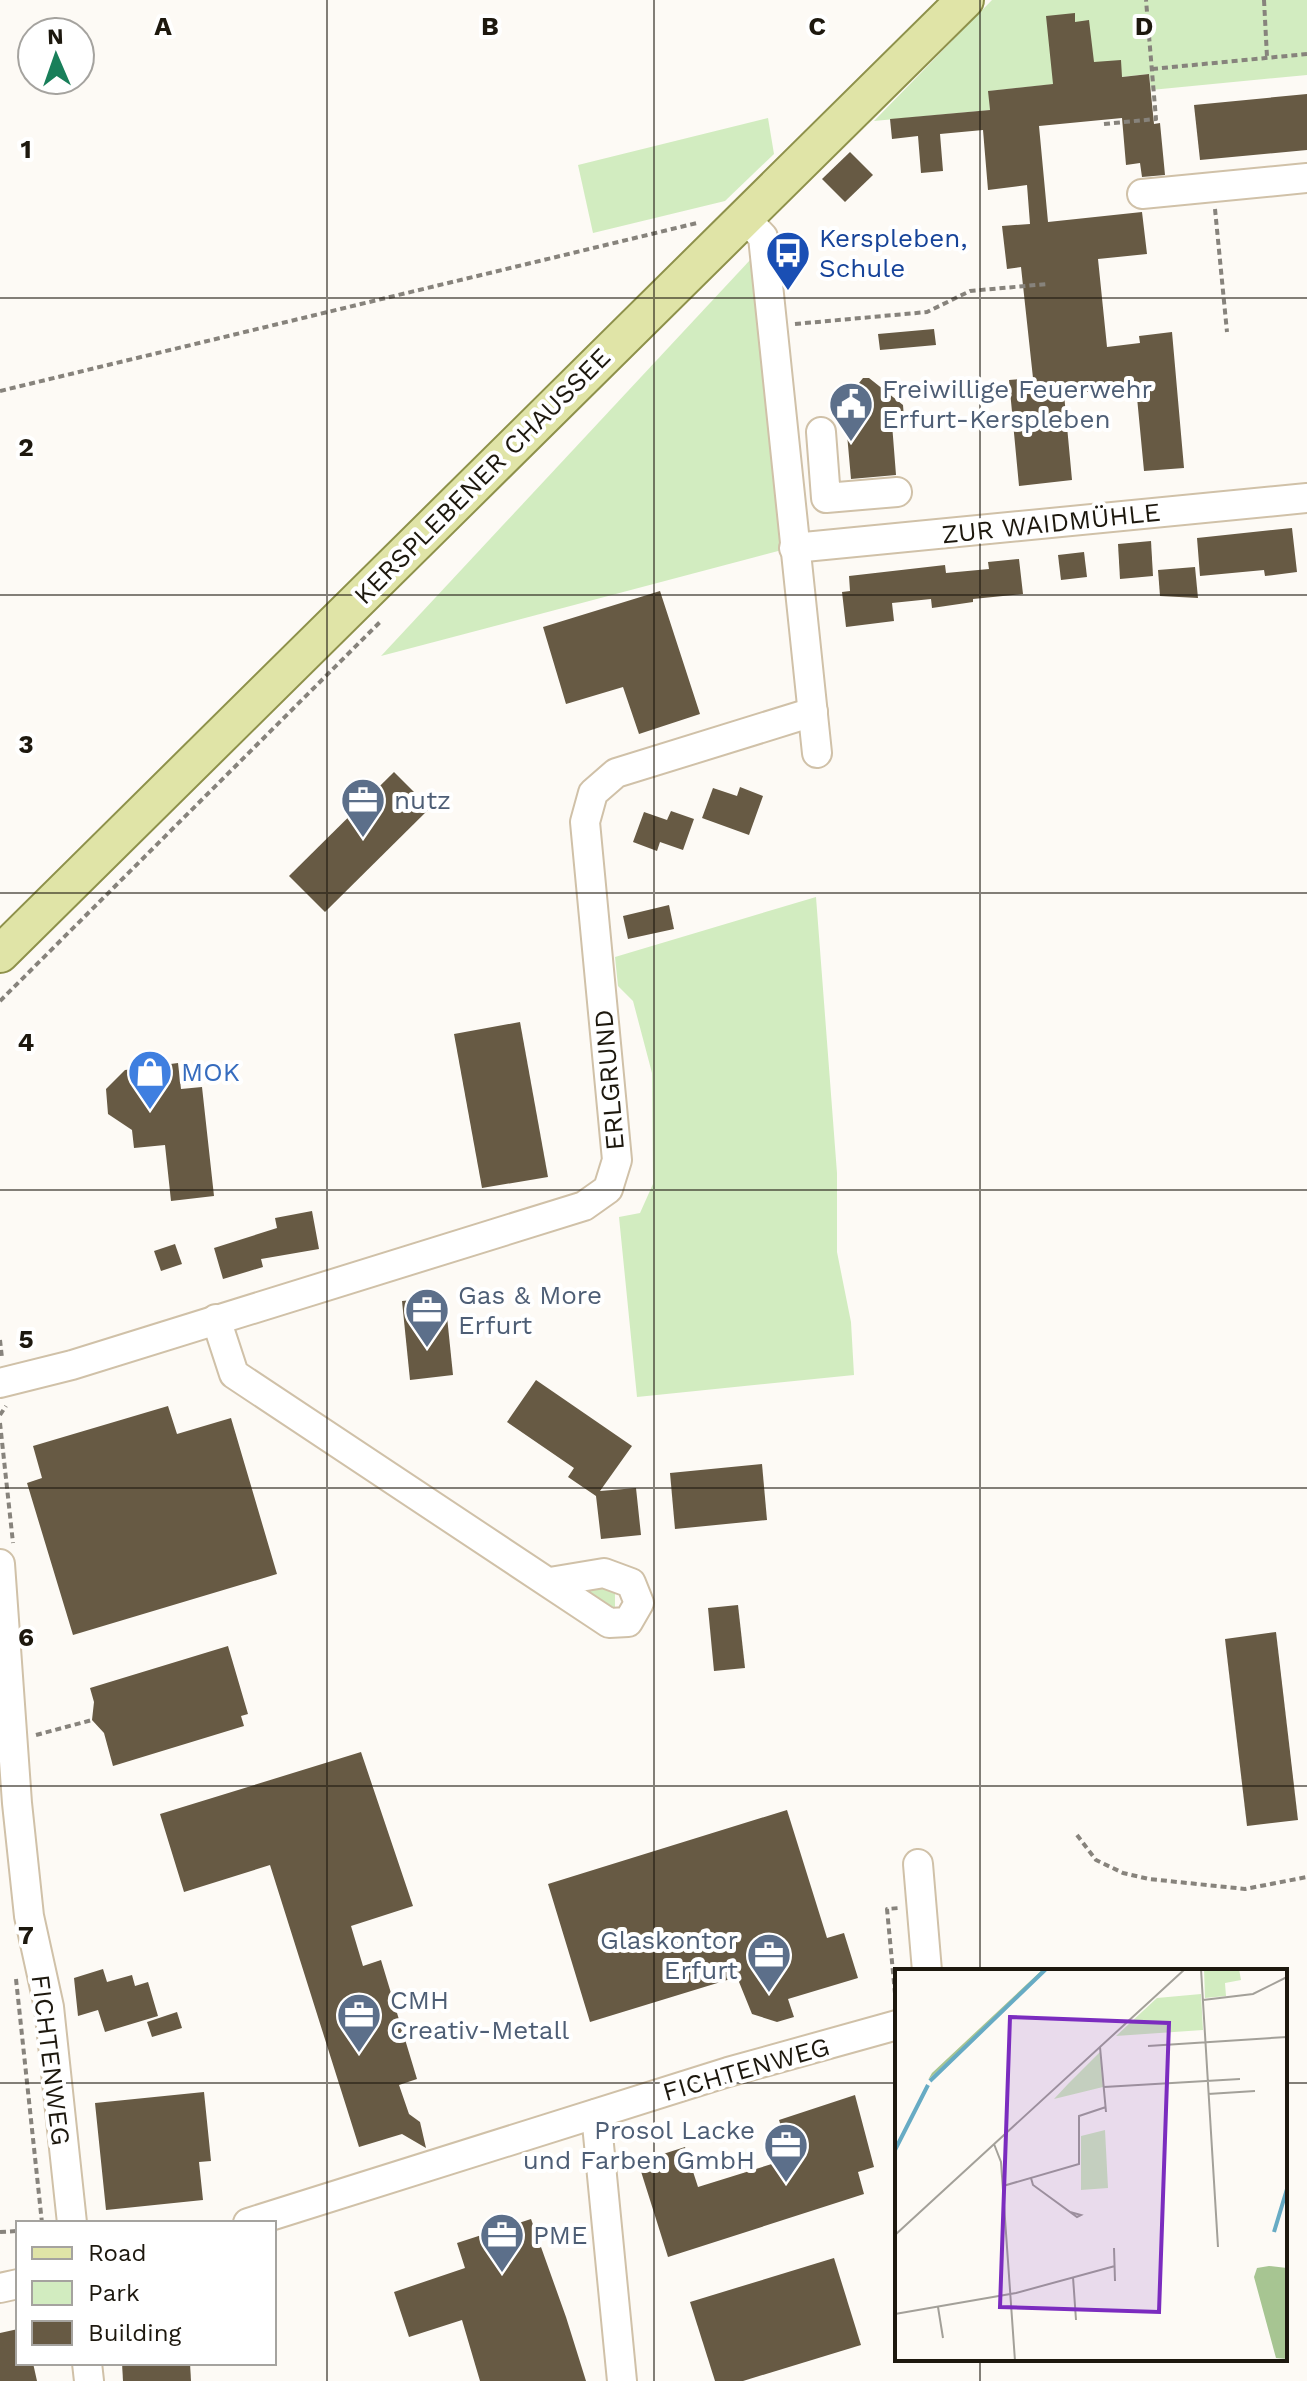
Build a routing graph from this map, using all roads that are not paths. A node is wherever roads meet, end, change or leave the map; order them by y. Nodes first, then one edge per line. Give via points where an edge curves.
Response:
1 (965, 0) edge
2 (1307, 178) edge
3 (1142, 194) dead end
4 (744, 217) junction
5 (787, 462) junction
6 (897, 492) dead end
7 (1307, 498) edge
8 (794, 548) junction
9 (813, 712) junction
10 (817, 753) dead end
11 (0, 954) edge
12 (216, 1319) junction
13 (0, 1383) edge
14 (0, 1564) edge
15 (550, 1582) dead end
16 (918, 1864) dead end
17 (927, 1969) edge
18 (895, 2026) edge
19 (596, 2114) junction
20 (72, 2221) edge
21 (254, 2221) edge
22 (622, 2381) edge

1 - 4 main road, KERSPLEBENER CHAUSSEE
2 - 3 street
4 - 5 street via 763,237
4 - 11 main road, KERSPLEBENER CHAUSSEE
5 - 6 street via 822,445 826,498
5 - 8 street
7 - 8 street, ZUR WAIDMÜHLE
8 - 9 street
9 - 10 street
9 - 12 street, ERLGRUND via 616,773 593,793 585,822 617,1160 608,1189 584,1206
12 - 13 street, ERLGRUND
12 - 15 street via 234,1374
14 - 20 street, FICHTENWEG via 29,1916 49,2007
16 - 17 street
18 - 19 street, FICHTENWEG
19 - 21 street, FICHTENWEG
19 - 22 street

